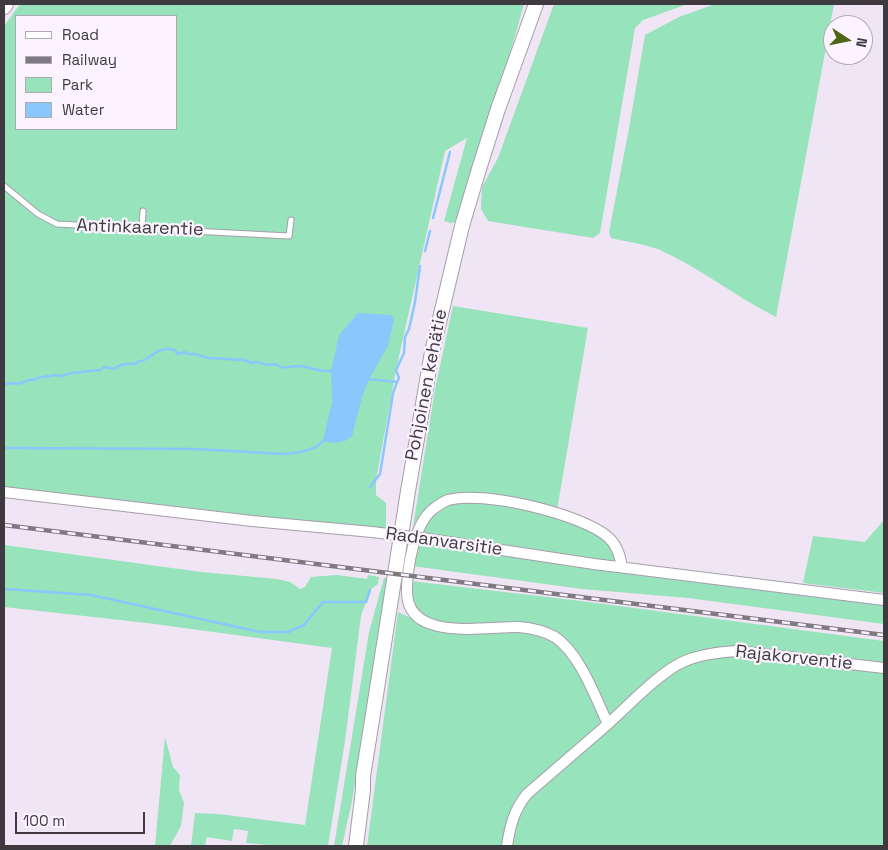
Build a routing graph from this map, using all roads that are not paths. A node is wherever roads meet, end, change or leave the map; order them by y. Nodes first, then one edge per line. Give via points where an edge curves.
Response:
1 (6, 4) edge
2 (536, 4) edge
3 (4, 7) edge
4 (4, 186) edge
5 (143, 211) dead end
6 (291, 220) dead end
7 (142, 227) junction
8 (4, 492) edge
9 (622, 567) junction
10 (884, 600) edge
11 (884, 668) edge
12 (608, 724) junction
13 (363, 776) junction
14 (347, 846) edge
15 (356, 846) edge
16 (507, 846) edge

1 - 3 main road
2 - 13 main road, Pohjoinen kehätie via 501,100 446,288 409,481
4 - 7 lane, Antinkaarentie via 38,214 57,224
5 - 7 lane
6 - 7 lane, Antinkaarentie via 289,236
8 - 9 street, Radanvarsitie, bridge via 372,532
9 - 10 street, Radanvarsitie
9 - 12 street via 615,544 576,519 510,502 461,498 443,502 424,518 415,539 407,581 410,608 418,618 427,622 454,629 520,627 555,638 566,647 583,673
11 - 12 street, Rajakorventie via 738,651 716,652 684,661
12 - 16 street, Rajakorventie via 520,802 512,818
13 - 14 main road, Pohjoinen kehätie
13 - 15 main road, Pohjoinen kehätie

